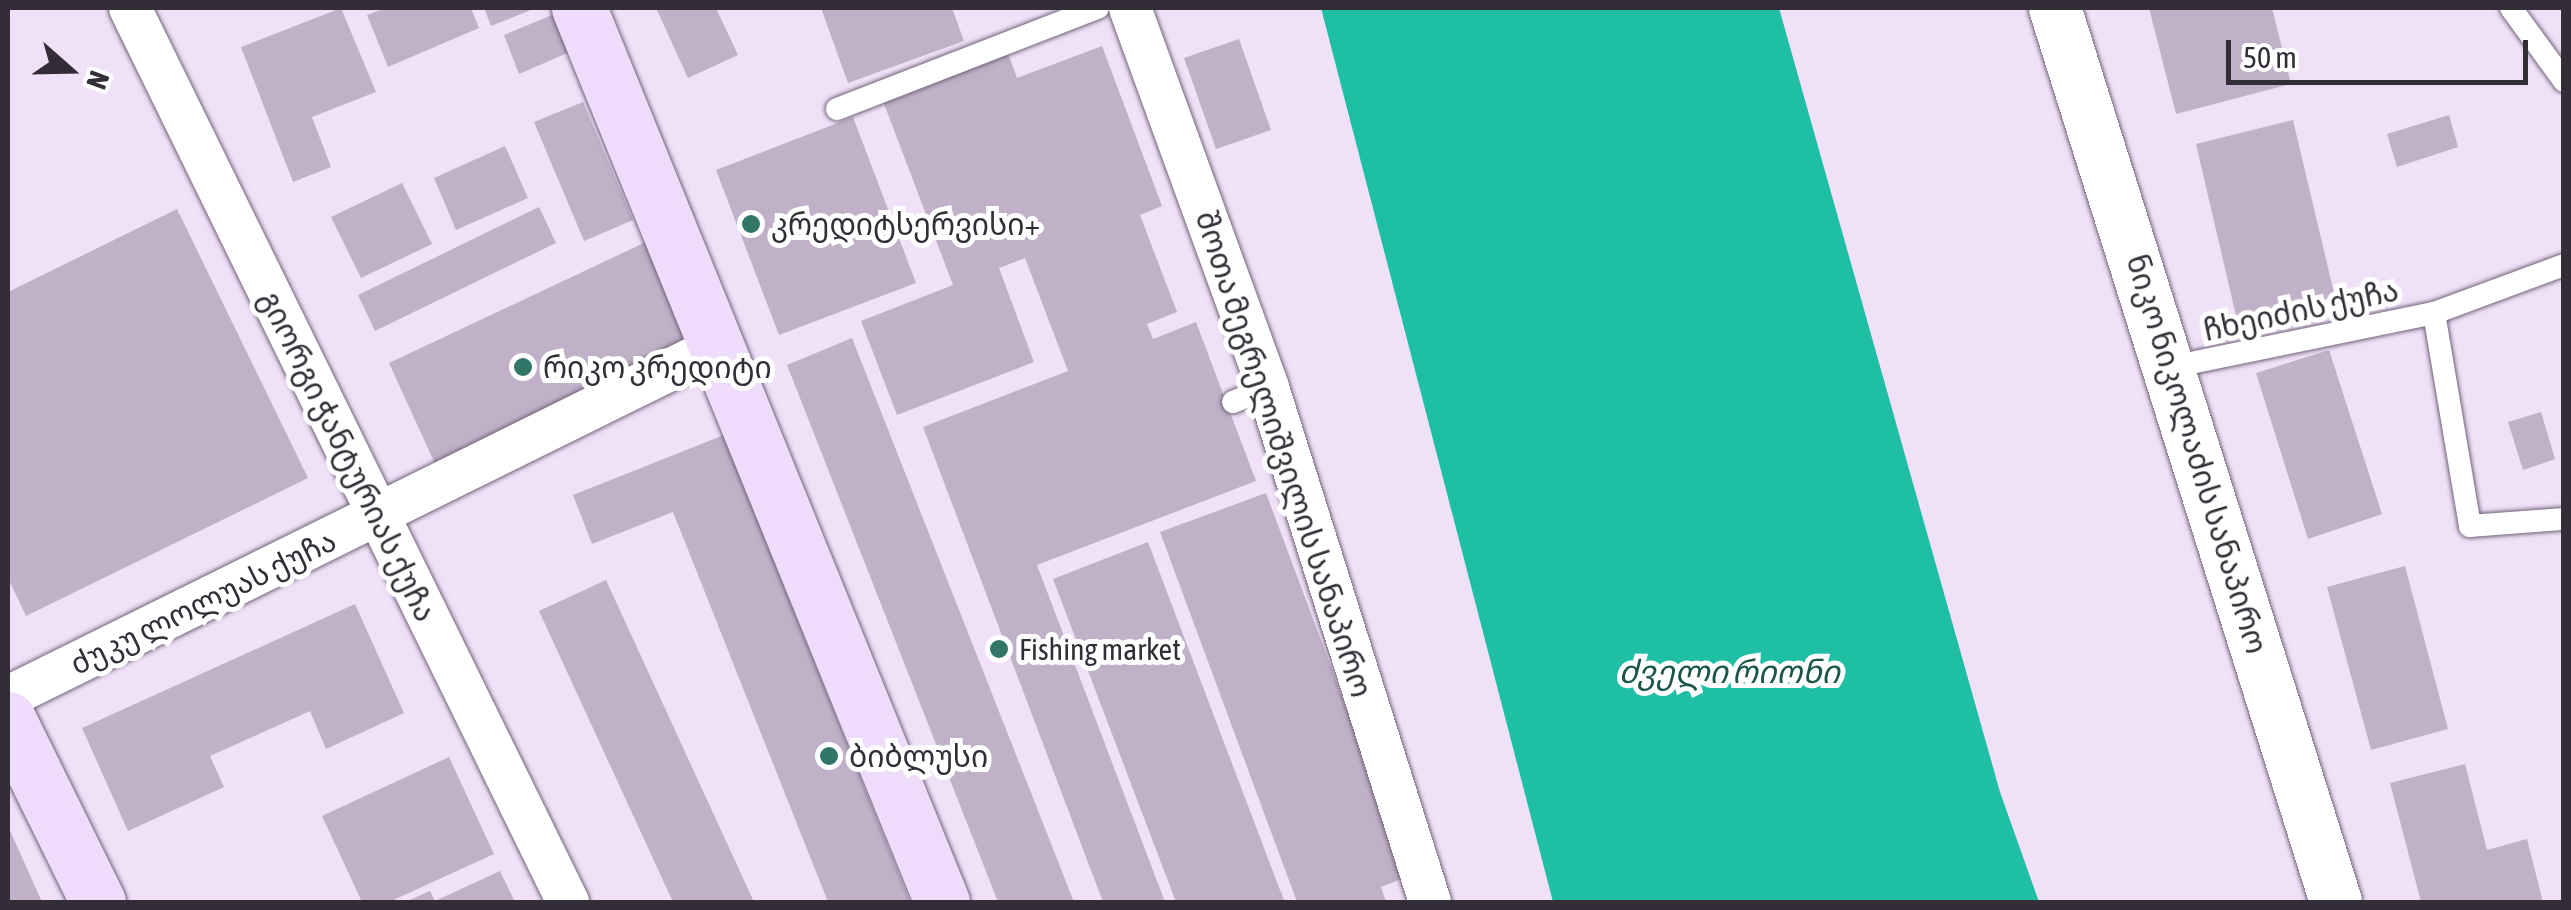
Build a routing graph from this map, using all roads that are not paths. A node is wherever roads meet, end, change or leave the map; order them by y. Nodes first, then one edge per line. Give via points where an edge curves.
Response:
1 (130, 8) edge
2 (579, 8) edge
3 (1098, 8) edge
4 (1130, 8) edge
5 (2055, 8) edge
6 (2511, 8) edge
7 (2564, 81) edge
8 (836, 109) dead end
9 (2564, 265) edge
10 (2434, 313) junction
11 (720, 344) junction
12 (2171, 367) junction
13 (377, 517) junction
14 (2564, 519) edge
15 (8, 697) edge
16 (8, 719) edge
17 (98, 902) edge
18 (568, 902) edge
19 (942, 902) edge
20 (1430, 902) edge
21 (2336, 902) edge

1 - 13 street, გიორგი ჭანტურიას ქუჩა
2 - 11 main road
3 - 8 lane
4 - 20 street, შოთა მეგრელიშვილის სანაპირო via 1251,395
5 - 12 street, ნიკო ნიკოლაძის სანაპირო
6 - 7 lane
9 - 10 lane
10 - 12 lane, ჩხეიძის ქუჩა
10 - 14 lane, ჩხეიძის ქუჩა via 2470,526
11 - 13 street, ძუკუ ლოლუას ქუჩა
11 - 19 main road
12 - 21 street, ნიკო ნიკოლაძის სანაპირო
13 - 15 street, ძუკუ ლოლუას ქუჩა
13 - 18 street, გიორგი ჭანტურიას ქუჩა
16 - 17 main road

